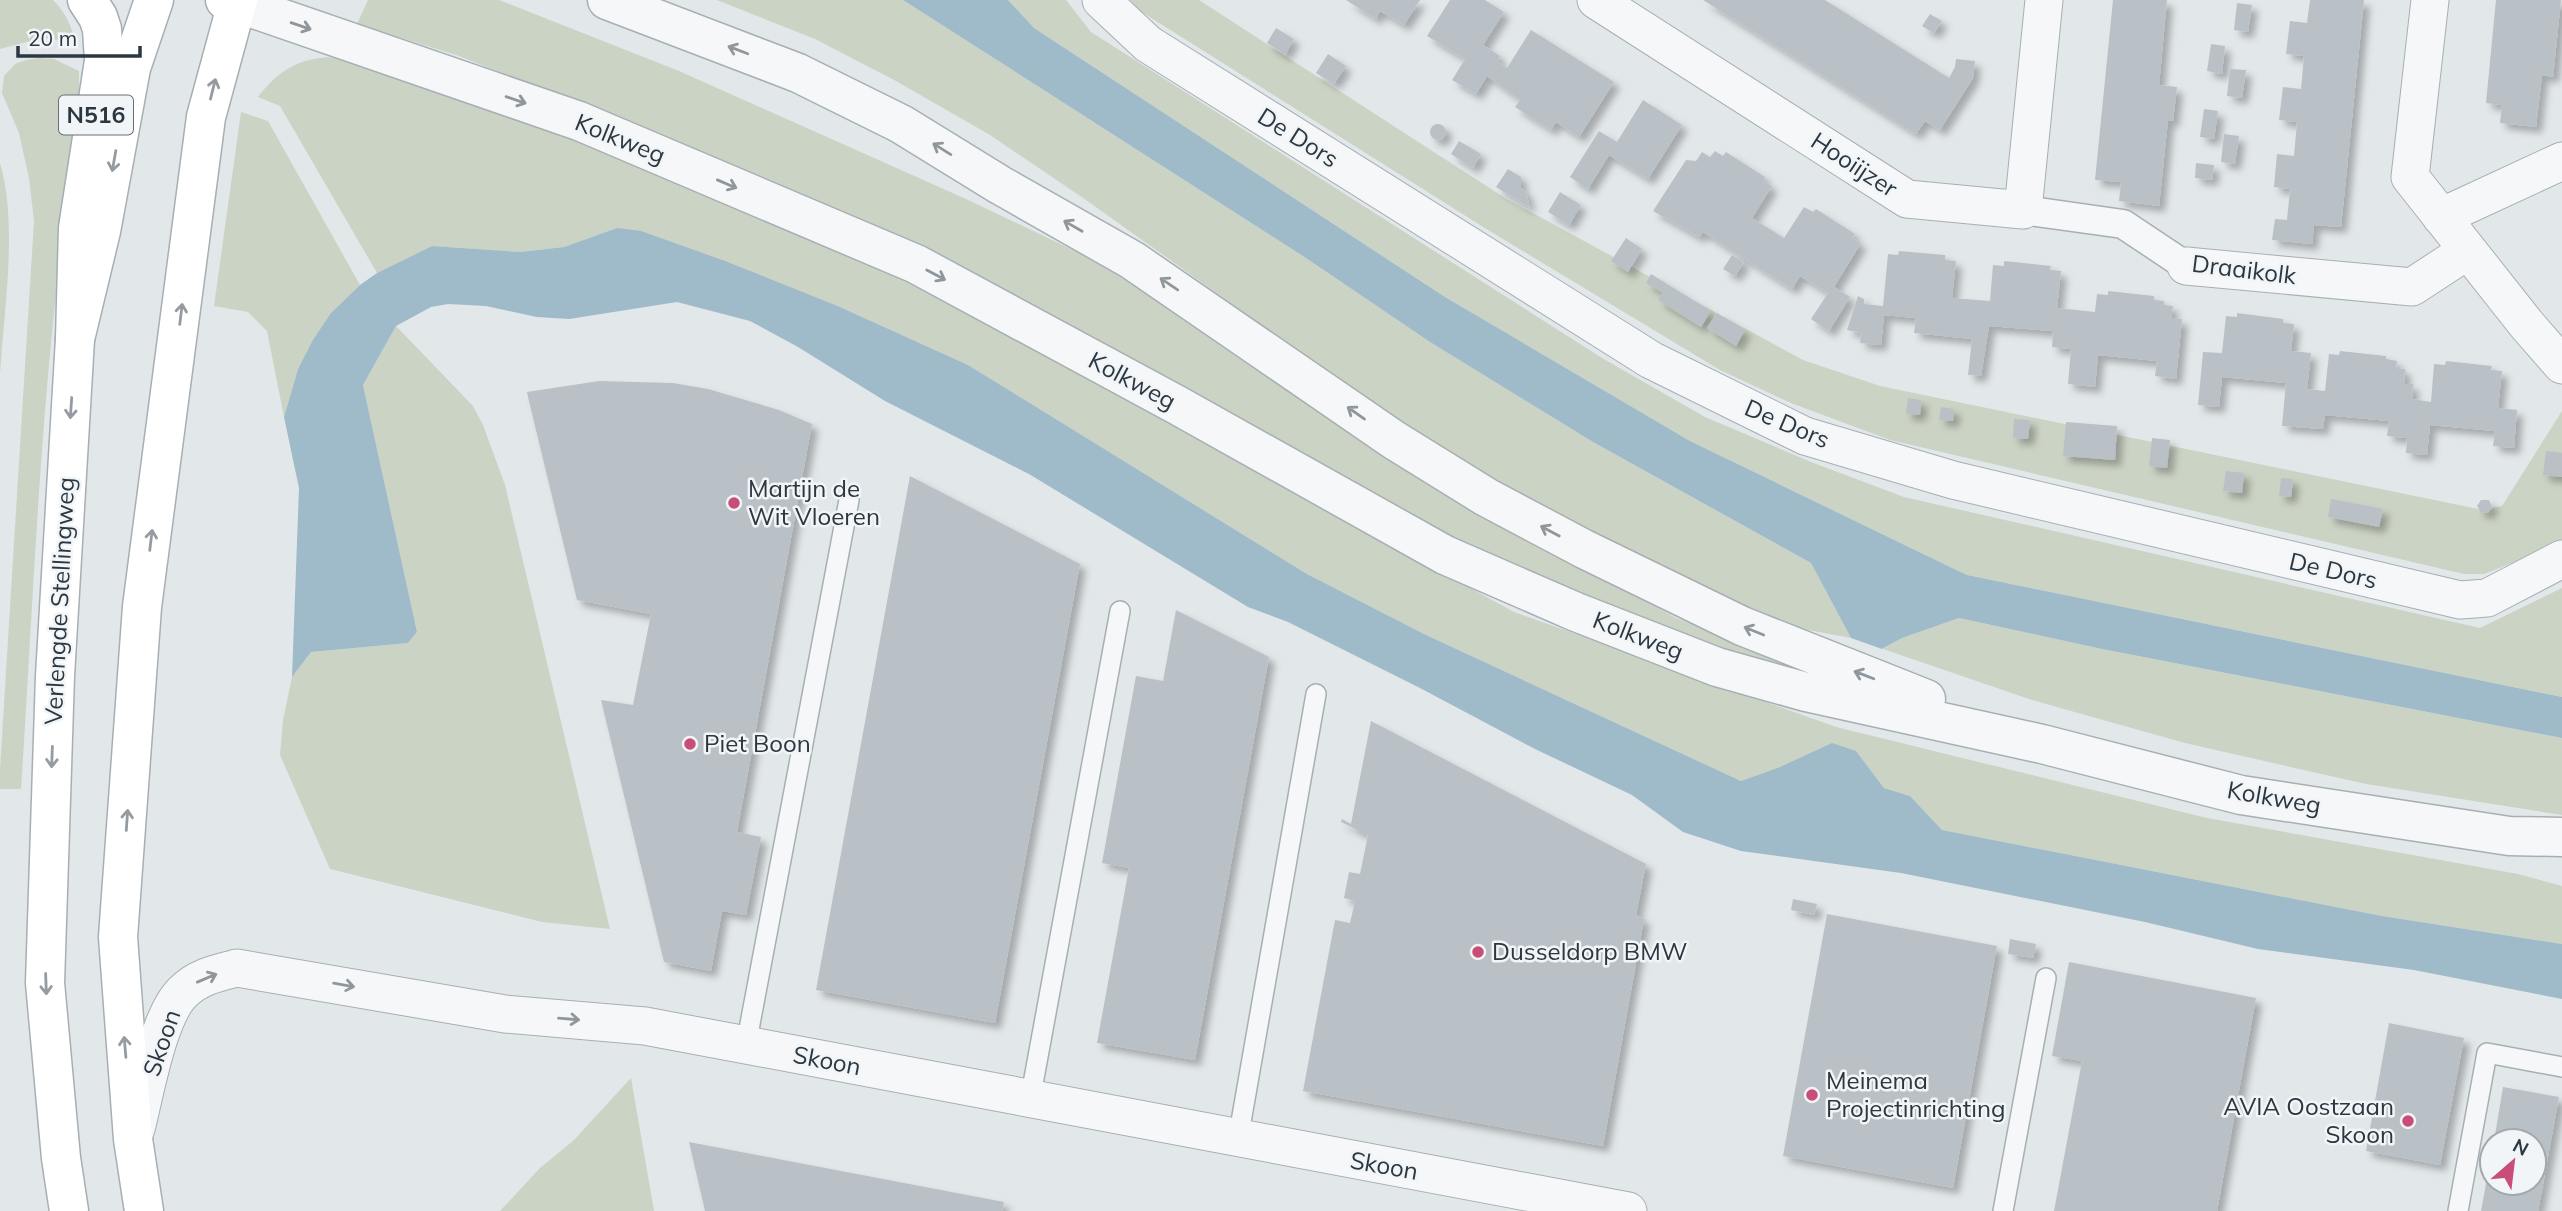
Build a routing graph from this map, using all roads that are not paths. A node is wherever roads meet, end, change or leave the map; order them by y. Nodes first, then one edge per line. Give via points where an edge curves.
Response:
1 (87, 0) edge
2 (154, 0) edge
3 (607, 0) edge
4 (1101, 0) edge
5 (1596, 0) edge
6 (2044, 0) edge
7 (2430, 0) edge
8 (233, 1) edge
9 (2562, 161) edge
10 (2023, 210) junction
11 (2441, 217) junction
12 (2467, 251) junction
13 (2186, 266) joint
14 (75, 340) junction
15 (2562, 365) edge
16 (849, 500) dead end
17 (2562, 559) edge
18 (1119, 611) dead end
19 (1316, 694) dead end
20 (2042, 744) junction
21 (2509, 836) junction
22 (2562, 837) edge
23 (2562, 854) edge
24 (2046, 978) dead end
25 (746, 1045) junction
26 (2562, 1067) edge
27 (1030, 1100) junction
28 (133, 1139) junction
29 (1238, 1139) junction
30 (69, 1211) edge
31 (144, 1211) edge
32 (1628, 1211) edge
33 (2003, 1211) edge
34 (2458, 1211) edge

1 - 14 main road, N516 via 102,29 103,61 78,228
2 -> 14 main road, Verlengde Stellingweg via 131,68
20 -> 3 street, Kolkweg via 1742,626 1584,550 1394,439 1132,260 901,124 798,73
4 - 17 street, De Dors via 1148,44 1651,360 1805,436 1954,480 2459,600 2487,598
5 - 10 street, Hooiijzer via 1907,199
6 - 10 street
7 - 11 street via 2410,177
8 -> 20 street, Kolkweg via 579,121 916,264 1445,555 1576,612 1717,667 1806,692
28 -> 8 main road via 118,937 142,607 206,117
9 - 11 street
10 - 13 street, Draaikolk via 2123,224
11 - 12 street
12 - 13 street, Draaikolk via 2412,287
12 - 15 street
14 -> 30 main road, Verlengde Stellingweg via 55,676 45,983
16 - 25 lane
18 - 27 lane
19 - 29 lane
20 - 21 street, Kolkweg via 2241,795
21 - 22 street, Kolkweg
21 - 23 street, Kolkweg
24 - 33 lane
25 - 27 street, Skoon
28 -> 25 street, Skoon via 163,1026 181,993 202,978 237,968 505,1014 645,1026
26 - 34 lane via 2487,1053
27 - 29 street, Skoon
28 - 31 main road
29 - 32 street, Skoon

